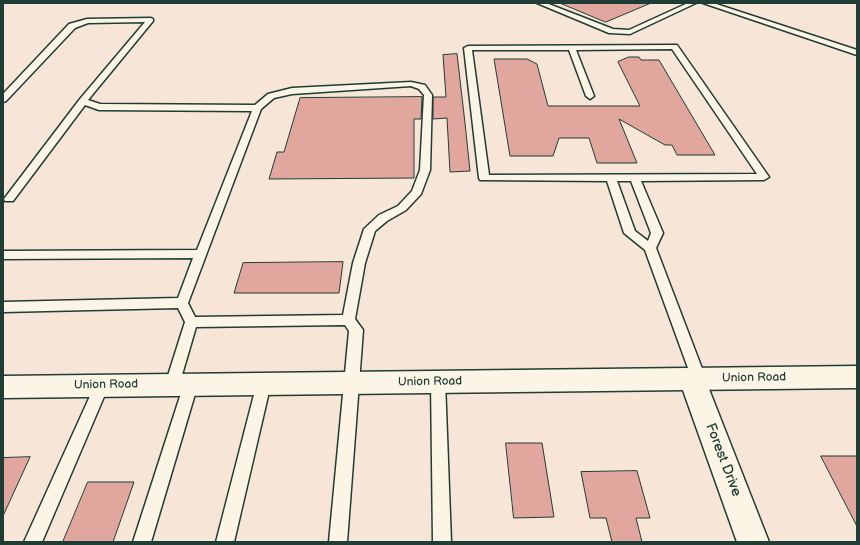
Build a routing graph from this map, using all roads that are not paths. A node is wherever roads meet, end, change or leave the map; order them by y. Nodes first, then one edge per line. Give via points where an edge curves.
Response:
1 (540, 3) edge
2 (693, 3) edge
3 (706, 3) edge
4 (572, 48) junction
5 (857, 53) edge
6 (590, 96) dead end
7 (3, 99) edge
8 (83, 101) junction
9 (257, 108) junction
10 (635, 177) junction
11 (611, 178) junction
12 (5, 201) edge
13 (650, 248) junction
14 (201, 254) junction
15 (3, 255) edge
16 (182, 303) junction
17 (3, 307) edge
18 (348, 320) junction
19 (191, 322) junction
20 (857, 377) edge
21 (696, 379) junction
22 (352, 382) junction
23 (438, 382) junction
24 (264, 383) junction
25 (181, 385) junction
26 (102, 386) junction
27 (3, 387) edge
28 (32, 542) edge
29 (142, 542) edge
30 (225, 542) edge
31 (338, 542) edge
32 (442, 542) edge
33 (753, 542) edge

1 - 2 lane via 612,31 630,32
3 - 5 lane
4 - 6 lane
4 - 10 lane via 674,47 764,177
4 - 11 lane via 468,48 484,178
7 - 8 lane via 72,26 87,21 151,20
8 - 9 lane via 99,107
8 - 12 lane
9 - 14 lane
9 - 18 lane via 271,96 292,91 411,84 422,87 428,95 425,170 418,192 402,208 383,218 370,229 359,263
10 - 11 lane
10 - 13 lane via 656,233
11 - 13 lane via 630,233
13 - 21 lane
14 - 15 lane
14 - 16 lane
16 - 17 lane
16 - 19 lane
18 - 19 lane
18 - 22 lane via 356,330
19 - 25 lane
20 - 21 main road, Union Road
21 - 23 main road, Union Road
21 - 33 main road, Forest Drive
22 - 23 main road, Union Road
22 - 24 main road, Union Road
22 - 31 lane
23 - 32 lane
24 - 25 main road, Union Road
24 - 30 lane
25 - 26 main road, Union Road
25 - 29 lane
26 - 27 main road, Union Road
26 - 28 lane

